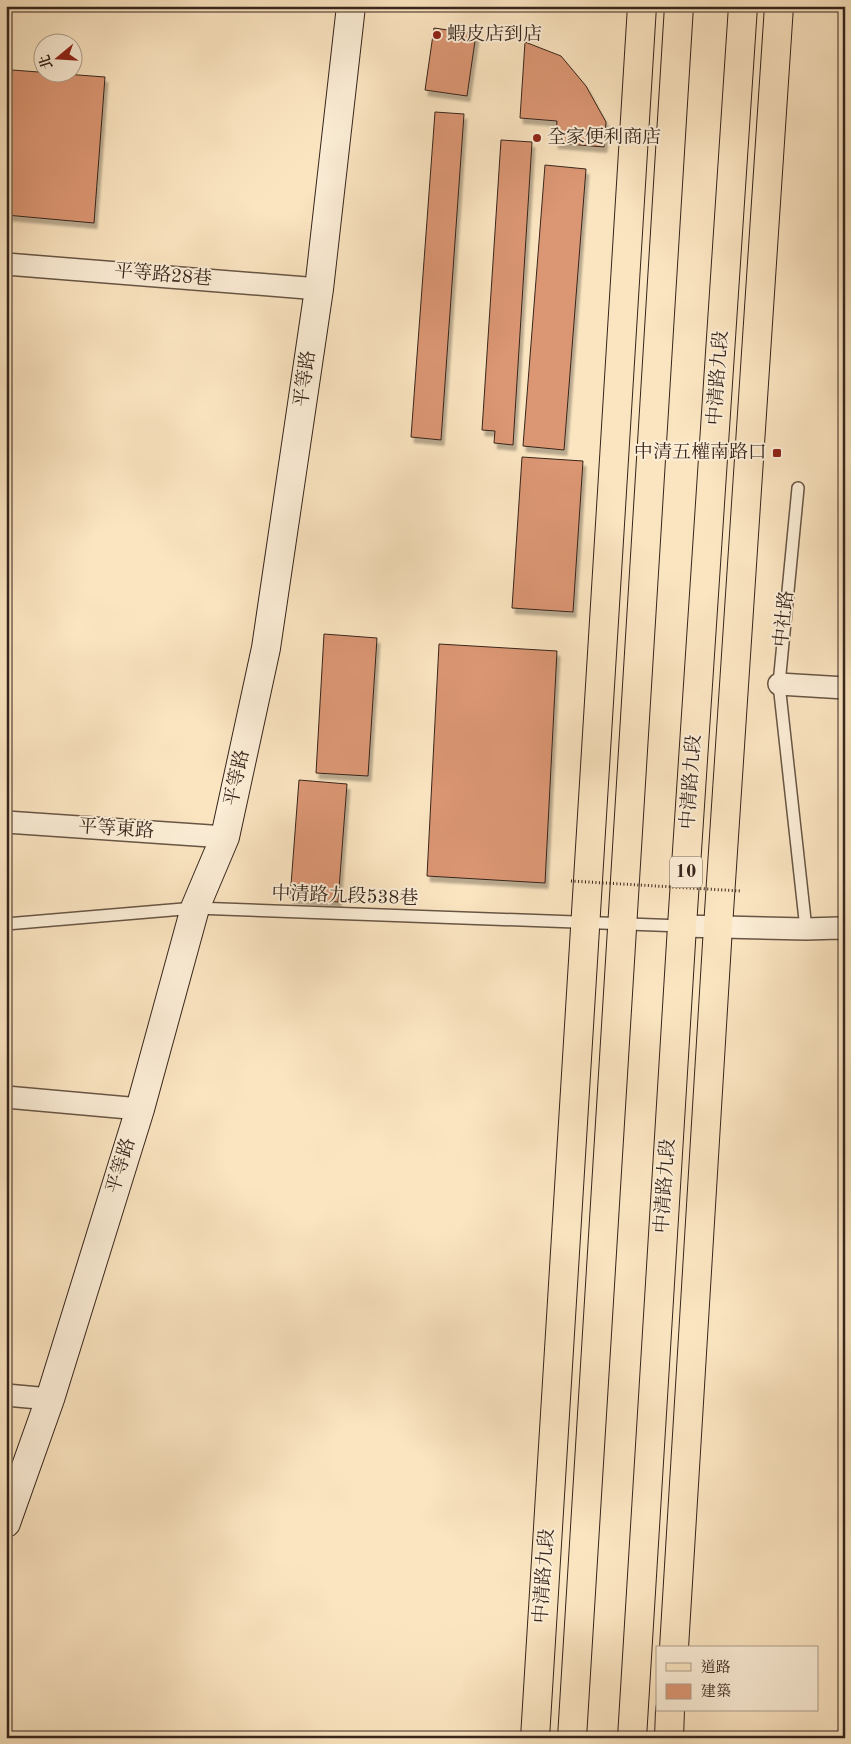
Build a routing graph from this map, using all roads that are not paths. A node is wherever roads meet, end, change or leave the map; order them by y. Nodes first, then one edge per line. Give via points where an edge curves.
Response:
1 (352, 6) edge
2 (642, 6) edge
3 (678, 6) edge
4 (743, 6) edge
5 (780, 6) edge
6 (6, 264) edge
7 (319, 289) junction
8 (798, 488) dead end
9 (779, 684) junction
10 (845, 688) edge
11 (6, 822) edge
12 (225, 837) junction
13 (196, 908) junction
14 (6, 924) edge
15 (585, 924) junction
16 (621, 925) junction
17 (682, 926) junction
18 (718, 928) junction
19 (806, 930) junction
20 (845, 930) edge
21 (6, 1098) edge
22 (140, 1109) junction
23 (6, 1395) edge
24 (50, 1400) junction
25 (6, 1523) edge
26 (674, 1646) edge
27 (670, 1712) edge
28 (535, 1738) edge
29 (572, 1738) edge
30 (632, 1738) edge
31 (669, 1738) edge

1 - 7 street, 平等路
2 - 15 main road, 中清路九段
3 - 16 main road, 中清路九段
4 - 17 main road, 中清路九段 / 10
5 - 18 main road, 中清路九段
6 - 7 street, 平等路28巷
7 - 12 street, 平等路 via 266,648
8 - 9 lane, 中社路
9 - 10 street
9 - 19 lane, 中社路
11 - 12 street, 平等東路
12 - 13 street, 平等路
13 - 14 lane, 中清路九段538巷
13 - 15 lane, 中清路九段538巷
13 - 22 street, 平等路
15 - 16 lane, 中清路九段538巷
15 - 28 main road, 中清路九段
16 - 17 lane, 中清路九段538巷
16 - 29 main road, 中清路九段
17 - 18 street
17 - 30 main road, 中清路九段 / 10
18 - 19 street
18 - 26 main road, 中清路九段
19 - 20 street
21 - 22 street
22 - 24 street, 平等路
23 - 24 street
24 - 25 street, 平等路
27 - 31 main road

